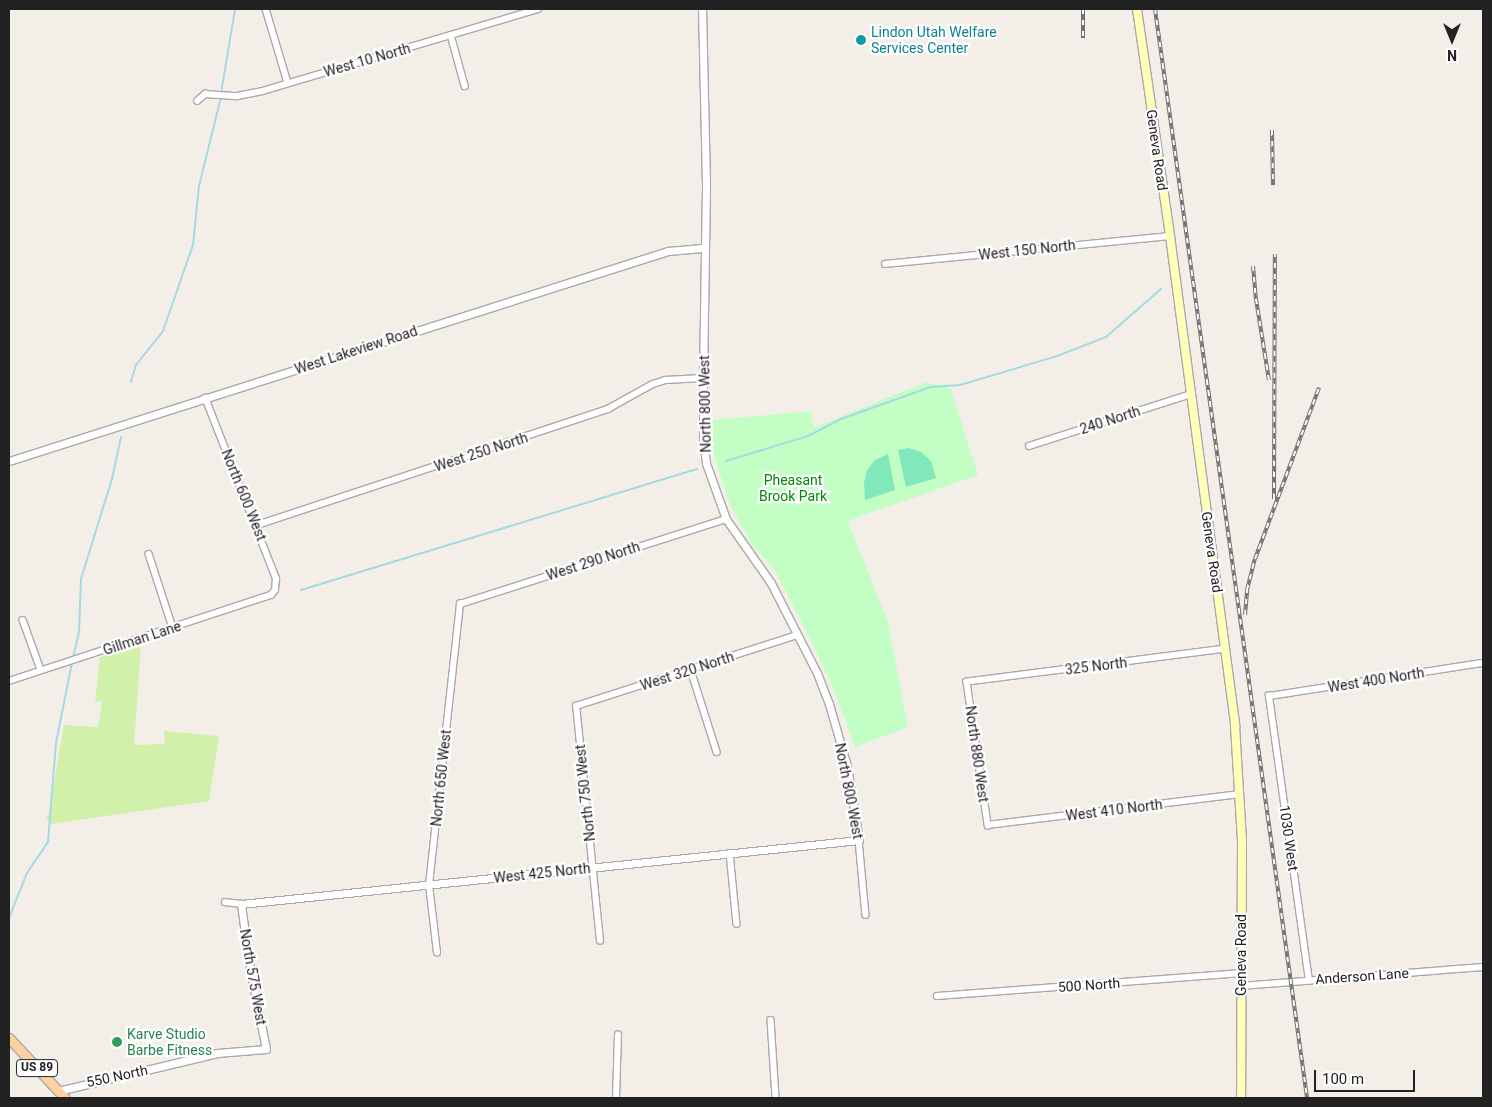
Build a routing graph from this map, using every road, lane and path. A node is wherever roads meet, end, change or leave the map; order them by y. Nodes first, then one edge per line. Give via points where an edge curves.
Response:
1 (266, 9) edge
2 (538, 9) edge
3 (702, 9) edge
4 (1137, 9) edge
5 (451, 35) junction
6 (288, 83) junction
7 (465, 86) dead end
8 (197, 101) dead end
9 (1170, 236) junction
10 (705, 248) junction
11 (885, 264) dead end
12 (703, 378) junction
13 (1191, 394) junction
14 (206, 398) junction
15 (1029, 446) dead end
16 (9, 462) edge
17 (726, 519) junction
18 (257, 525) junction
19 (149, 554) dead end
20 (274, 592) joint
21 (460, 604) joint
22 (23, 620) dead end
23 (173, 628) junction
24 (797, 635) junction
25 (1225, 649) junction
26 (1483, 663) edge
27 (41, 670) junction
28 (691, 670) junction
29 (9, 681) edge
30 (967, 682) joint
31 (1268, 696) joint
32 (576, 706) joint
33 (717, 752) dead end
34 (1239, 794) junction
35 (988, 825) joint
36 (859, 840) junction
37 (730, 853) junction
38 (593, 868) junction
39 (429, 885) junction
40 (226, 902) dead end
41 (241, 904) junction
42 (866, 915) dead end
43 (737, 924) dead end
44 (600, 941) dead end
45 (436, 953) dead end
46 (1483, 966) edge
47 (1242, 973) junction
48 (1309, 980) junction
49 (1241, 986) junction
50 (937, 996) dead end
51 (771, 1020) dead end
52 (618, 1035) dead end
53 (10, 1041) edge
54 (266, 1049) joint
55 (58, 1091) junction
56 (65, 1098) edge
57 (616, 1098) edge
58 (776, 1098) edge
59 (1241, 1098) edge

1 - 6 street
2 - 5 street, West 10 North
3 - 10 street, North 800 West
4 - 9 main road, Geneva Road
5 - 6 street, West 10 North
5 - 7 street
6 - 8 street, West 10 North via 237,96 205,94
9 - 11 street, West 150 North
9 - 13 main road, Geneva Road
10 - 12 street, North 800 West
10 - 14 street, West Lakeview Road via 668,251
12 - 17 street, North 800 West via 706,463
12 - 18 street, West 250 North via 665,380 608,409
13 - 15 street, 240 North
13 - 25 main road, Geneva Road
14 - 16 street, West Lakeview Road
14 - 18 street, North 600 West
17 - 21 street, West 290 North
17 - 24 street, North 800 West via 771,583
18 - 20 street, North 600 West via 276,579
19 - 23 street
20 - 23 street, Gillman Lane
21 - 39 street, North 650 West
22 - 27 street
23 - 27 street, Gillman Lane
24 - 28 street, West 320 North
24 - 36 street, North 800 West via 816,673 838,735
25 - 30 street, 325 North
25 - 34 main road, Geneva Road
26 - 31 street, West 400 North
27 - 29 street, Gillman Lane
28 - 32 street, West 320 North
28 - 33 street
30 - 35 street, North 880 West
31 - 48 street, 1030 West
32 - 38 street, North 750 West
34 - 35 street, West 410 North
34 - 47 main road, Geneva Road
36 - 37 street, West 425 North
36 - 42 street, North 800 West
37 - 38 street, West 425 North
37 - 43 street
38 - 39 street, West 425 North
38 - 44 street, North 750 West
39 - 41 street, West 425 North
39 - 45 street, North 650 West
40 - 41 street, West 425 North
41 - 54 street, North 575 West
46 - 48 street, Anderson Lane
47 - 49 main road, Geneva Road
47 - 50 street, 500 North
48 - 49 street, Anderson Lane
49 - 59 main road, Geneva Road
51 - 58 street
52 - 57 street
53 - 55 main road, US 89
54 - 55 street, 550 North via 217,1053
55 - 56 main road, US 89

